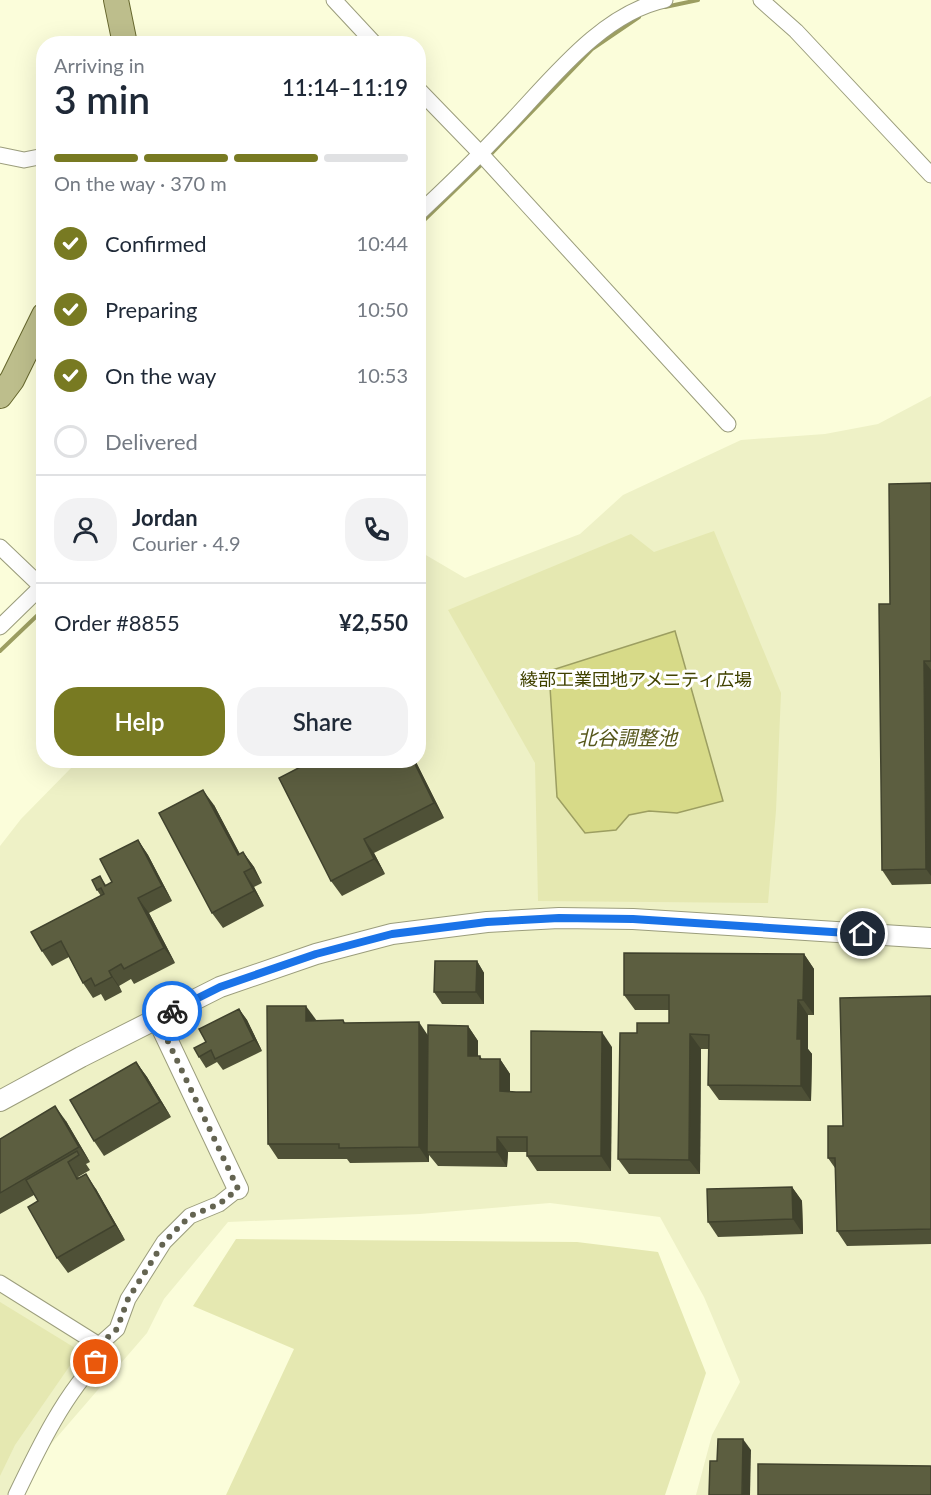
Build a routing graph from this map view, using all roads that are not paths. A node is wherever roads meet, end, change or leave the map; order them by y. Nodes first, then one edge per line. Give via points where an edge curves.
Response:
1 (116, 0) edge
2 (334, 0) edge
3 (665, 0) edge
4 (761, 0) edge
5 (123, 36) edge
6 (368, 36) edge
7 (426, 97) edge
8 (481, 154) junction
9 (0, 155) edge
10 (36, 158) edge
11 (931, 175) edge
12 (426, 206) edge
13 (36, 331) edge
14 (0, 396) edge
15 (728, 424) dead end
16 (0, 547) edge
17 (36, 580) edge
18 (36, 594) edge
19 (0, 627) edge
20 (931, 938) edge
21 (157, 1018) junction
22 (0, 1101) edge
23 (238, 1189) joint
24 (0, 1283) edge
25 (99, 1345) junction
26 (16, 1495) edge

1 - 5 main road
2 - 6 street
3 - 8 street via 634,9 586,44
4 - 11 street via 796,31
7 - 8 street
8 - 12 street
8 - 15 street
9 - 10 street
13 - 14 main road
16 - 17 street
18 - 19 street
20 - 21 street via 633,919 487,922 392,934 316,954 220,987
21 - 22 street
21 - 23 street
23 - 25 street via 219,1204 190,1216 164,1242 128,1299 117,1329
24 - 25 street
25 - 26 street via 102,1357 45,1436

